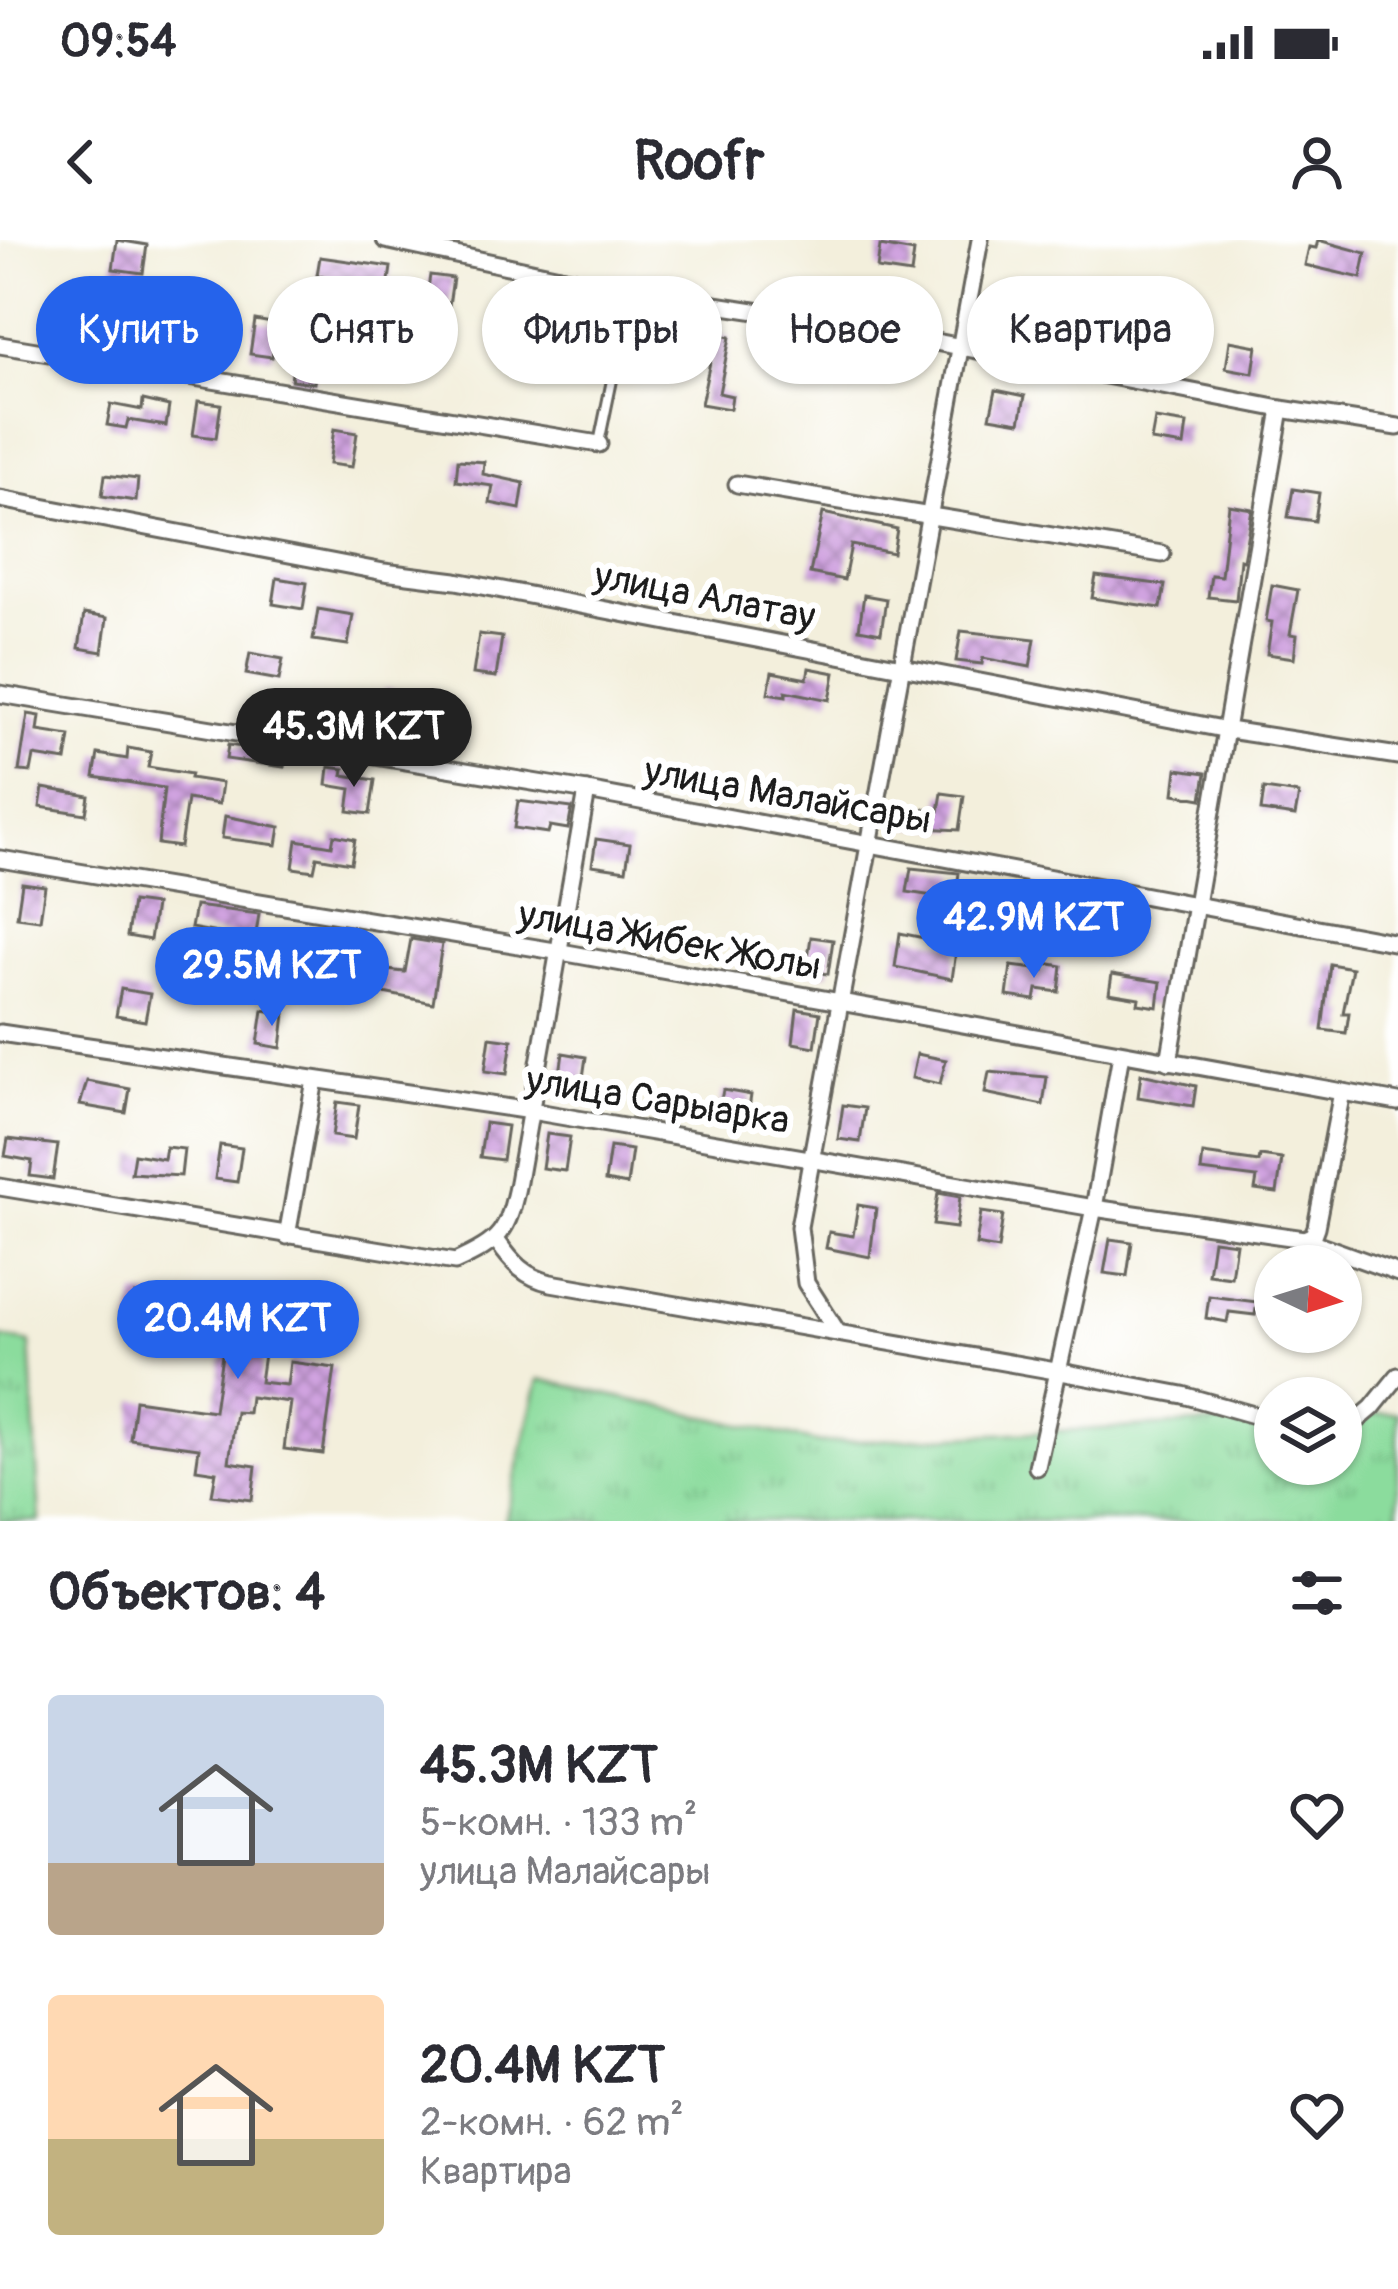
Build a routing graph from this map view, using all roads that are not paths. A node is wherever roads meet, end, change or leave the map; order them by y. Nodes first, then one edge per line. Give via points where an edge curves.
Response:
1 (390, 240) edge
2 (980, 240) edge
3 (556, 276) edge
4 (722, 307) edge
5 (0, 345) edge
6 (962, 346) junction
7 (611, 384) edge
8 (1281, 410) junction
9 (1398, 427) edge
10 (599, 444) joint
11 (737, 484) dead end
12 (0, 499) edge
13 (932, 519) junction
14 (1162, 554) dead end
15 (900, 666) junction
16 (0, 694) edge
17 (1228, 730) junction
18 (1398, 756) edge
19 (587, 791) junction
20 (867, 841) junction
21 (0, 859) edge
22 (1197, 904) junction
23 (1398, 944) edge
24 (561, 952) junction
25 (842, 1003) junction
26 (0, 1034) edge
27 (1121, 1054) junction
28 (1168, 1062) junction
29 (315, 1080) junction
30 (1342, 1092) junction
31 (1398, 1102) edge
32 (531, 1112) junction
33 (813, 1158) junction
34 (0, 1187) edge
35 (1094, 1208) junction
36 (287, 1236) junction
37 (1304, 1239) junction
38 (497, 1241) junction
39 (1398, 1273) edge
40 (838, 1333) junction
41 (1061, 1372) junction
42 (1398, 1376) edge
43 (1254, 1415) edge
44 (1362, 1416) edge
45 (1037, 1467) dead end

1 - 3 street
2 - 6 street
4 - 6 street
5 - 10 street
6 - 8 street
6 - 13 street
7 - 10 lane
8 - 9 street
8 - 17 street
11 - 13 street
12 - 15 street, улица Алатау
13 - 14 street
13 - 15 street
15 - 17 street, улица Алатау
15 - 20 street
16 - 19 street, улица Малайсары
17 - 18 street, улица Алатау
17 - 22 street
19 - 20 street, улица Малайсары
19 - 24 street
20 - 22 street, улица Малайсары
20 - 25 street
21 - 24 street, улица Жибек Жолы
22 - 23 street, улица Малайсары
22 - 28 street
24 - 25 street, улица Жибек Жолы
24 - 32 street
25 - 27 street, улица Жибек Жолы
25 - 33 street
26 - 29 street, улица Сарыарка
27 - 28 street, улица Жибек Жолы
27 - 35 street
28 - 30 street, улица Жибек Жолы
29 - 32 street, улица Сарыарка
29 - 36 street
30 - 31 street, улица Жибек Жолы
30 - 37 street via 1316,1227
32 - 33 street, улица Сарыарка
32 - 38 street via 512,1211
33 - 35 street, улица Сарыарка
33 - 40 street via 799,1228 802,1262 815,1303
34 - 36 street
35 - 37 street, улица Сарыарка
35 - 41 street
36 - 38 street via 455,1262
37 - 39 street, улица Сарыарка
38 - 40 street via 531,1278
40 - 41 street
41 - 43 street
41 - 45 street
42 - 44 street

